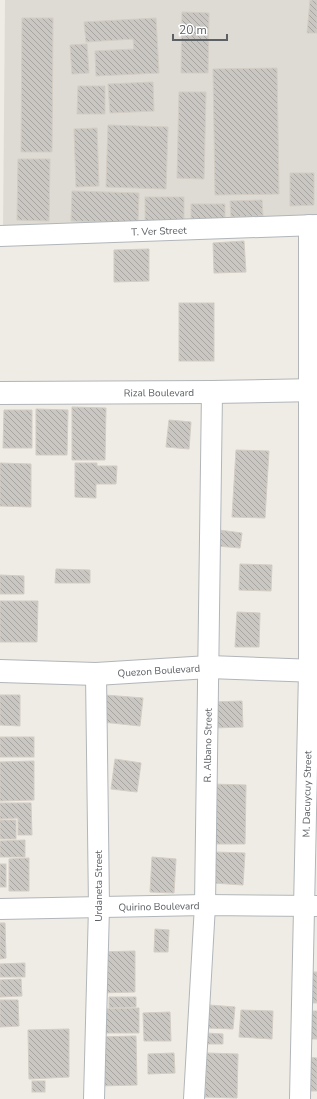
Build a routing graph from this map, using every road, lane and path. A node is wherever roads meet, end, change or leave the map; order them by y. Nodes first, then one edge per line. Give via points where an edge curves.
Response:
1 (313, 225) edge
2 (0, 236) edge
3 (313, 390) edge
4 (212, 392) junction
5 (0, 393) edge
6 (208, 667) junction
7 (0, 671) edge
8 (313, 671) edge
9 (96, 674) junction
10 (205, 905) junction
11 (311, 906) edge
12 (99, 907) junction
13 (0, 909) edge
14 (94, 1099) edge
15 (194, 1099) edge
16 (300, 1099) edge

1 - 2 street, T. Ver Street
1 - 3 street, M. Dacuycuy Street
3 - 4 main road, Rizal Boulevard
3 - 8 street, M. Dacuycuy Street
4 - 5 main road, Rizal Boulevard
4 - 6 street, R. Albano Street
6 - 8 main road, Quezon Boulevard
6 - 9 main road, Quezon Boulevard
6 - 10 street, R. Albano Street
7 - 9 main road, Quezon Boulevard
8 - 11 street, M. Dacuycuy Street
9 - 12 street, Urdaneta Street
10 - 11 street, Quirino Boulevard
10 - 12 street, Quirino Boulevard
10 - 15 street, R. Albano Street
11 - 16 street, M. Dacuycuy Street
12 - 13 street, Quirino Boulevard
12 - 14 street, Urdaneta Street

